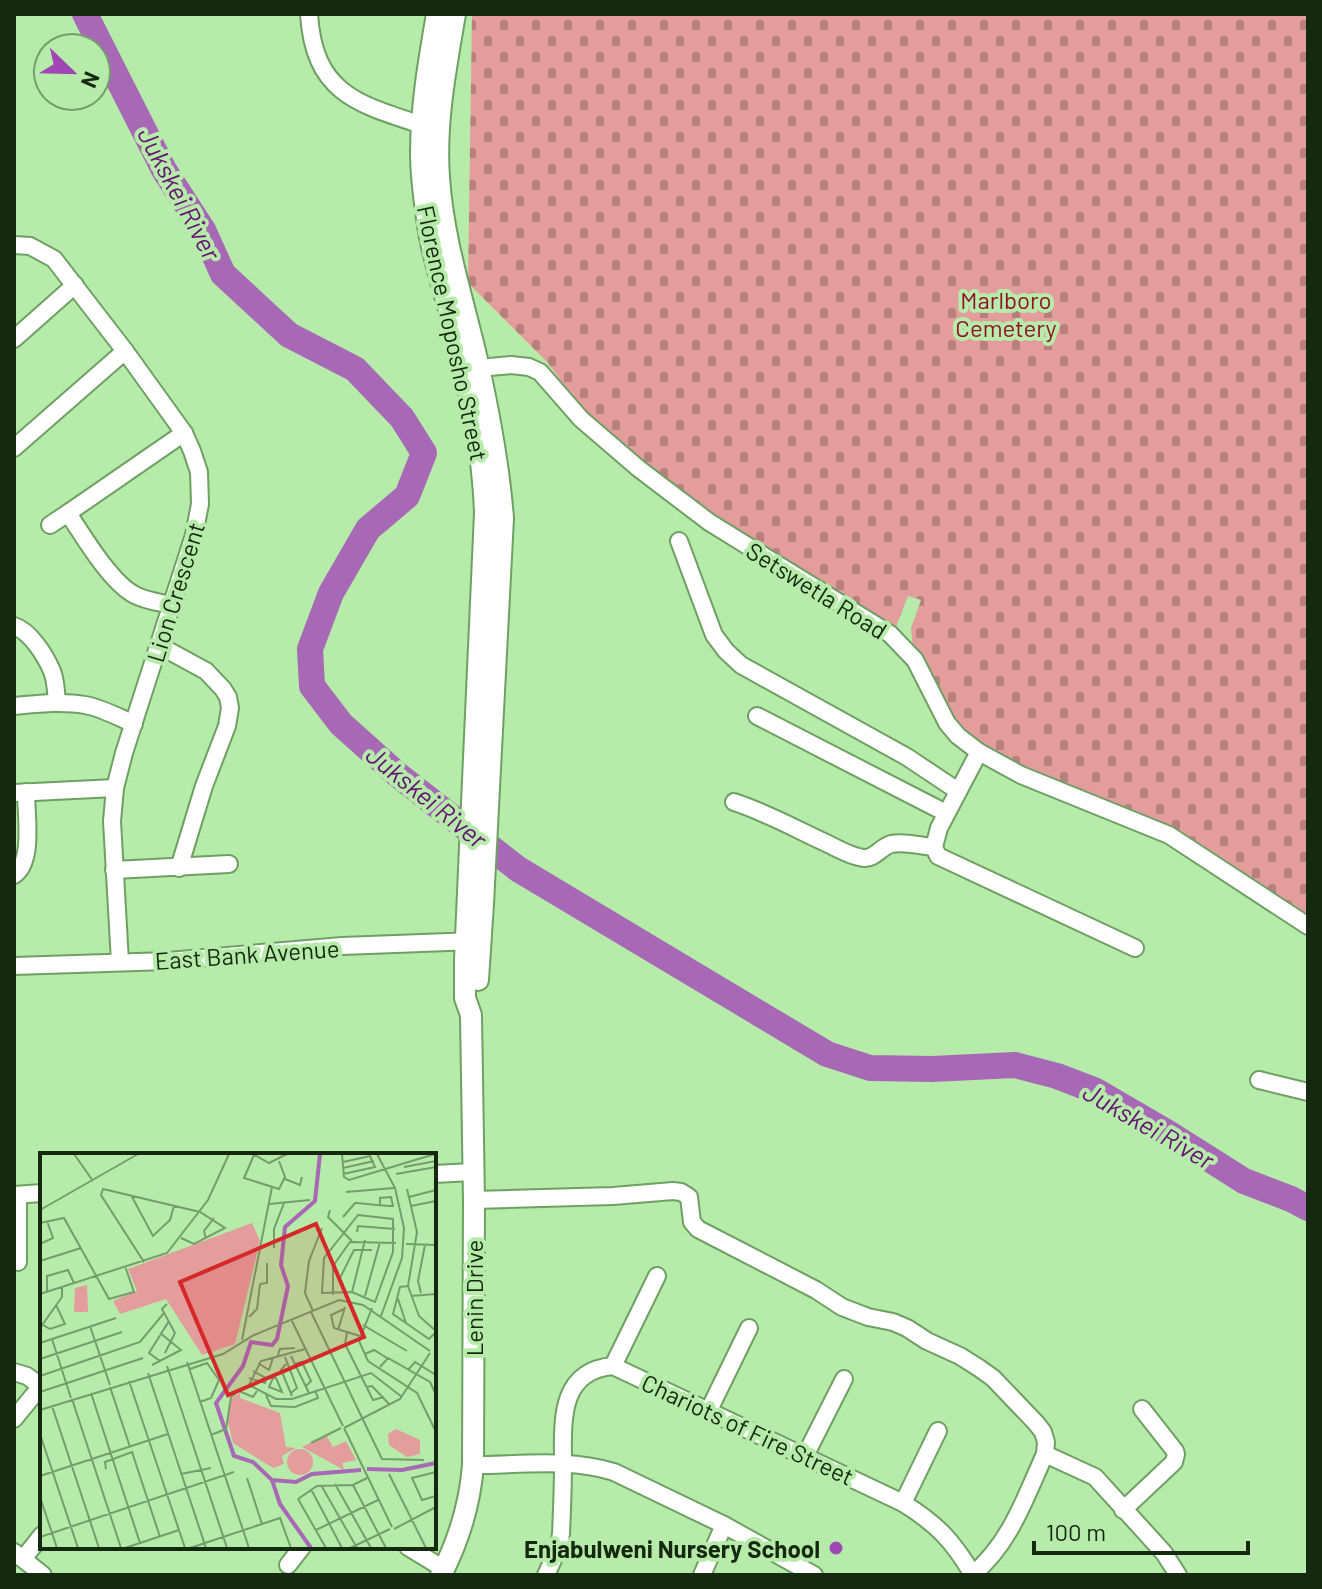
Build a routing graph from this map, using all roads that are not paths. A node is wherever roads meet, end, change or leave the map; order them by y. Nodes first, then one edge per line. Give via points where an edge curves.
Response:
1 (309, 14) edge
2 (437, 14) edge
3 (455, 14) edge
4 (422, 125) junction
5 (14, 245) edge
6 (75, 285) junction
7 (14, 339) edge
8 (125, 351) junction
9 (479, 368) junction
10 (184, 433) junction
11 (14, 448) edge
12 (68, 513) junction
13 (50, 525) dead end
14 (679, 541) dead end
15 (492, 567) junction
16 (171, 605) junction
17 (14, 626) edge
18 (160, 646) junction
19 (57, 703) junction
20 (14, 706) edge
21 (757, 716) dead end
22 (134, 724) junction
23 (979, 752) junction
24 (115, 788) junction
25 (958, 791) junction
26 (20, 792) edge
27 (734, 802) dead end
28 (946, 813) junction
29 (934, 847) junction
30 (229, 864) dead end
31 (179, 868) junction
32 (114, 870) junction
33 (14, 875) edge
34 (475, 904) junction
35 (1308, 926) edge
36 (474, 941) junction
37 (1135, 948) dead end
38 (120, 962) junction
39 (14, 966) edge
40 (1259, 1080) dead end
41 (1308, 1092) edge
42 (473, 1172) junction
43 (436, 1174) edge
44 (40, 1193) edge
45 (16, 1195) edge
46 (474, 1200) junction
47 (18, 1262) dead end
48 (657, 1276) dead end
49 (749, 1328) dead end
50 (613, 1366) junction
51 (14, 1372) edge
52 (844, 1379) dead end
53 (40, 1386) edge
54 (40, 1388) edge
55 (1142, 1409) dead end
56 (709, 1410) junction
57 (14, 1419) edge
58 (938, 1431) dead end
59 (1045, 1454) junction
60 (805, 1456) junction
61 (563, 1464) junction
62 (473, 1465) junction
63 (903, 1503) junction
64 (1123, 1510) junction
65 (724, 1525) junction
66 (40, 1537) edge
67 (300, 1549) edge
68 (411, 1549) edge
69 (18, 1556) edge
70 (288, 1565) dead end
71 (443, 1572) edge
72 (43, 1575) edge
73 (546, 1575) edge
74 (702, 1575) edge
75 (814, 1575) edge
76 (973, 1575) edge
77 (1178, 1575) edge

1 - 4 street via 318,58 336,85 368,107
2 - 4 street, Florence Moposho Street
3 - 9 street, Florence Moposho Street via 441,107 439,177 444,223
4 - 15 street, Florence Moposho Street via 430,235 476,428
5 - 6 street, Lion Crescent via 46,253
6 - 7 street
6 - 8 street, Lion Crescent
8 - 10 street, Lion Crescent
8 - 11 street
9 - 15 street, Florence Moposho Street via 503,518
9 - 23 street, Setswetla Road via 511,365 540,372 581,419 709,522 890,634 915,660 947,723
10 - 12 street
10 - 16 street, Lion Crescent via 199,472 200,504
12 - 13 street
12 - 16 street via 120,585 142,598
14 - 25 street via 714,635 741,665
15 - 34 street, Florence Moposho Street via 492,729
15 - 34 street, Florence Moposho Street via 475,714
16 - 18 street, Lion Crescent
17 - 19 street via 27,633 49,666
18 - 22 street, Lion Crescent
18 - 31 street via 215,679 230,708
19 - 20 street
19 - 22 street via 90,706
21 - 28 street
22 - 24 street, Lion Crescent
23 - 25 street
23 - 35 street, Setswetla Road via 1021,775 1169,835
24 - 26 street
24 - 32 street, Lion Crescent
25 - 28 street
26 - 33 street via 27,855
27 - 29 street via 862,858 892,844
28 - 29 street
29 - 37 street via 950,863
30 - 31 street
31 - 32 street
32 - 38 street, Lion Crescent
34 - 36 street, Florence Moposho Street
36 - 38 street, East Bank Avenue
36 - 42 street, Lenin Drive via 465,998 471,1015
38 - 39 street, East Bank Avenue
40 - 41 street
42 - 43 street
42 - 46 street, Lenin Drive
44 - 45 street
45 - 47 street
46 - 59 street via 681,1192 689,1197 698,1229 842,1307 907,1328 993,1378 1043,1432
46 - 62 street, Lenin Drive
48 - 50 street
49 - 56 street
50 - 56 street, Chariots of Fire Street
50 - 61 street, Chariots of Fire Street via 586,1374 569,1395 561,1430
51 - 53 street
52 - 60 street
54 - 57 street
55 - 64 street via 1176,1459
56 - 60 street, Chariots of Fire Street
58 - 63 street
59 - 64 street via 1095,1477
59 - 76 street via 1005,1540
60 - 63 street, Chariots of Fire Street
61 - 62 street
61 - 65 street via 614,1472
61 - 73 street, Chariots of Fire Street via 560,1535
62 - 71 street, Lenin Drive via 468,1505
63 - 76 street, Chariots of Fire Street via 943,1532
64 - 77 street
65 - 74 street
65 - 75 street
66 - 69 street
67 - 70 street
68 - 71 street
69 - 72 street

